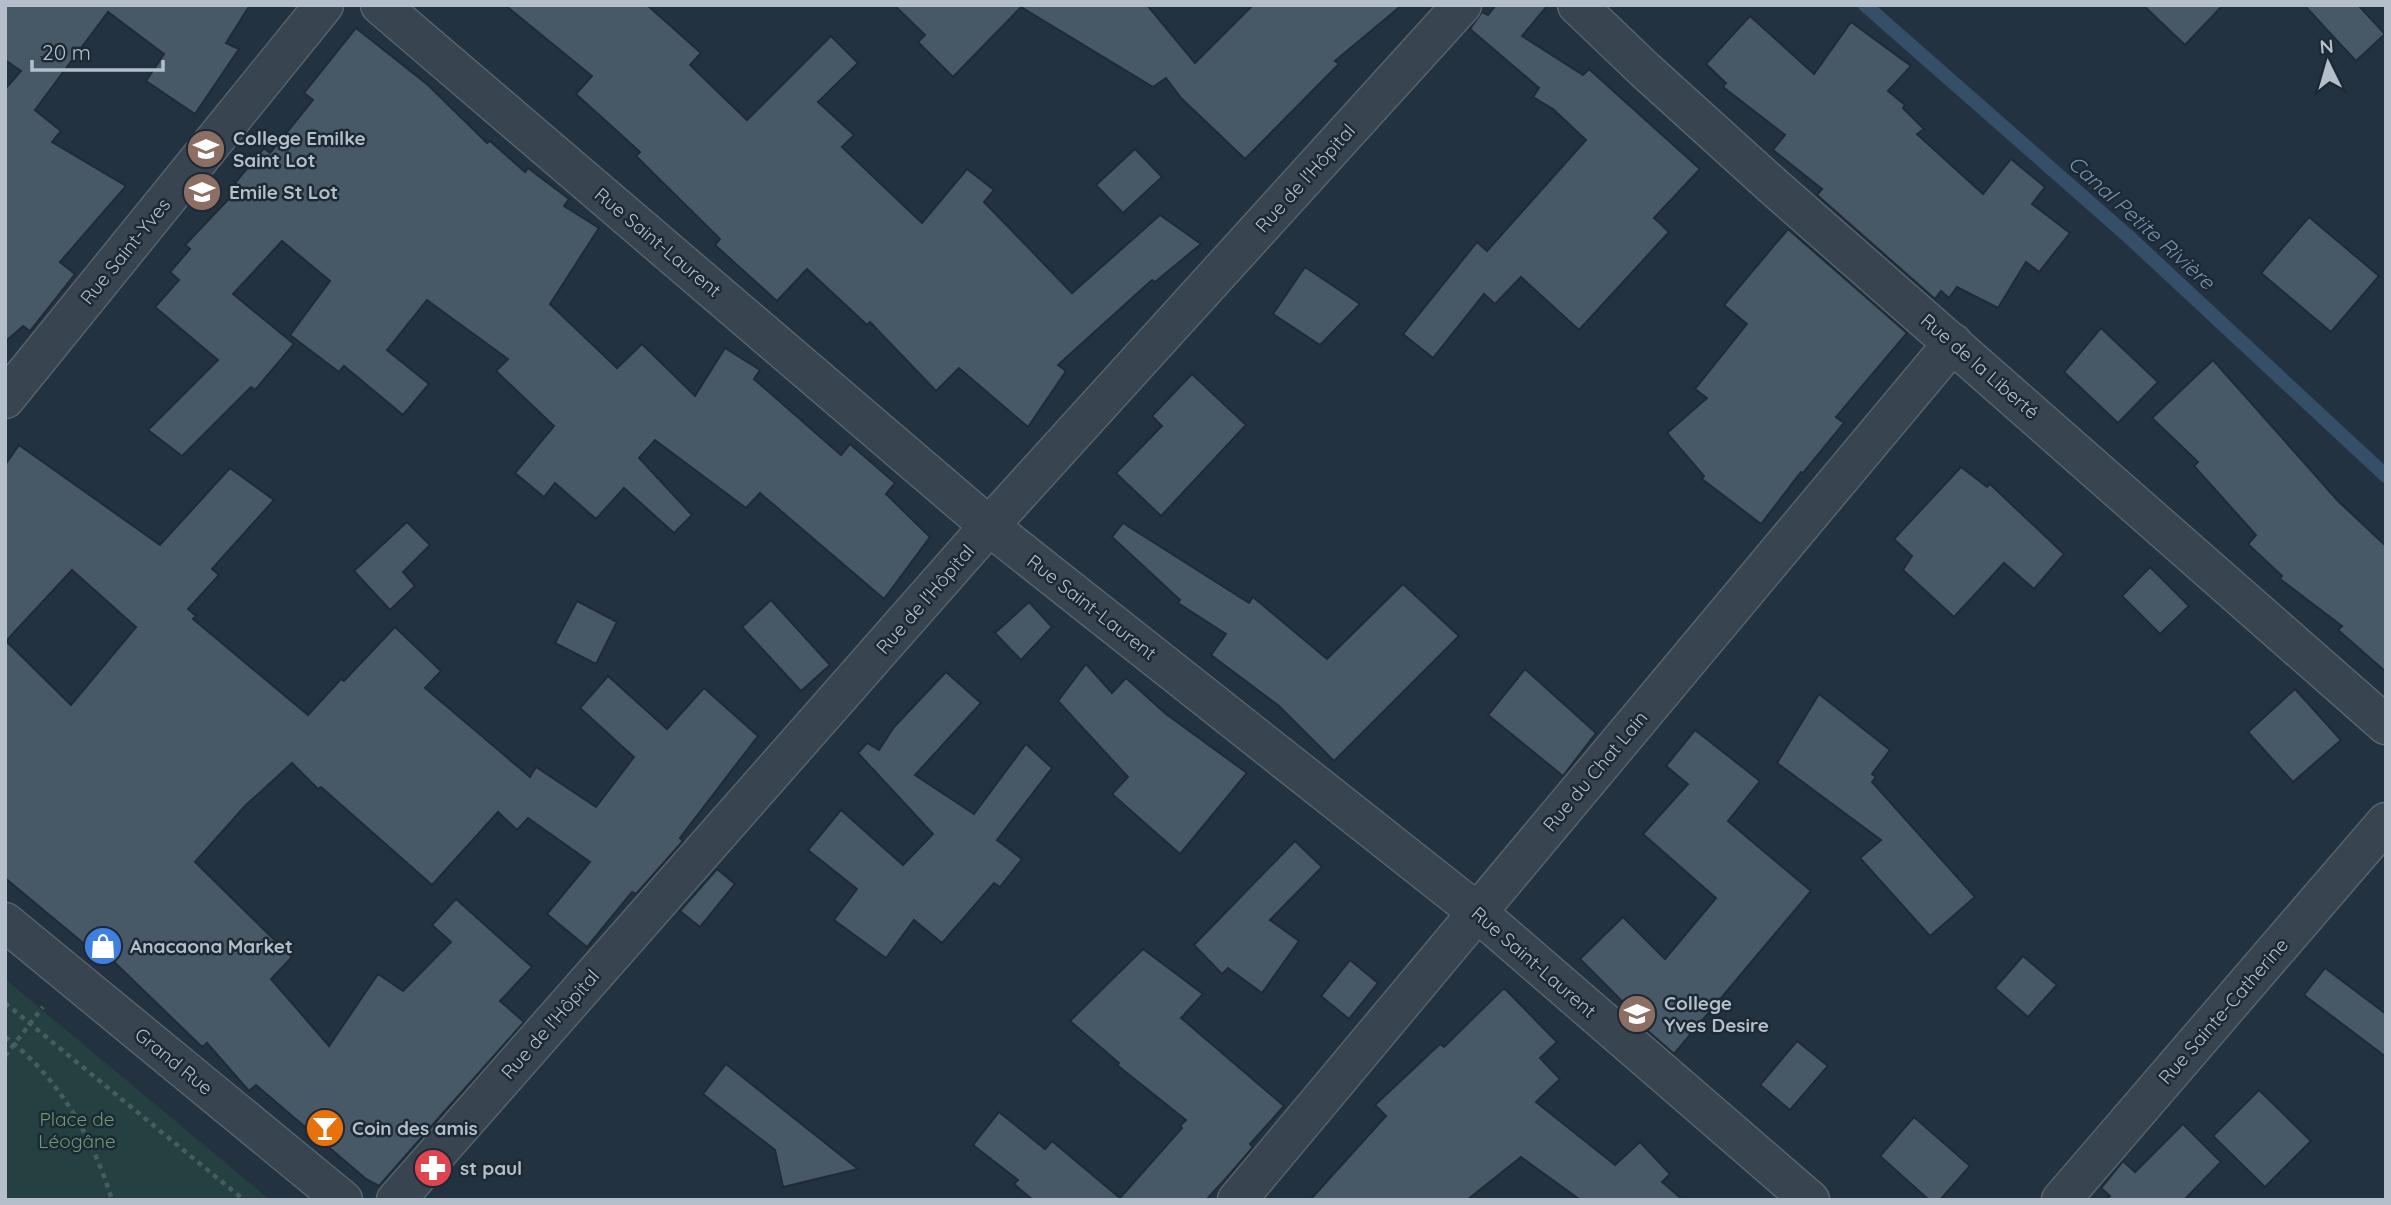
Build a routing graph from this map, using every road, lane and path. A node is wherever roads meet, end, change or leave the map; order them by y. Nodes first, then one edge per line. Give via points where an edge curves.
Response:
1 (324, 5) edge
2 (380, 5) edge
3 (1462, 5) edge
4 (1577, 5) edge
5 (1953, 342) junction
6 (5, 399) edge
7 (989, 526) junction
8 (2386, 725) edge
9 (2386, 822) edge
10 (1477, 912) junction
11 (5, 922) edge
12 (69, 974) junction
13 (5, 1003) edge
14 (30, 1024) junction
15 (5, 1037) edge
16 (14, 1044) junction
17 (5, 1056) edge
18 (112, 1200) edge
19 (244, 1200) edge
20 (343, 1200) edge
21 (396, 1200) edge
22 (1237, 1200) edge
23 (1810, 1200) edge
24 (2061, 1200) edge

1 - 6 street, Rue Saint-Yves
2 - 7 street, Rue Saint-Laurent
3 - 7 street, Rue de l'Hôpital
4 - 5 street, Rue de la Liberté via 1753,168
5 - 8 street, Rue de la Liberté
5 - 10 street, Rue du Chat Lain
7 - 10 street, Rue Saint-Laurent
7 - 21 street, Rue de l'Hôpital
9 - 24 street, Rue Sainte-Catherine
10 - 22 street, Rue du Chat Lain
10 - 23 street, Rue Saint-Laurent
11 - 12 street, Grand Rue
12 - 14 path
12 - 20 street, Grand Rue
13 - 14 path
14 - 16 path
14 - 19 path
15 - 16 path
16 - 17 path
16 - 18 path via 50,1080 79,1122 102,1167

